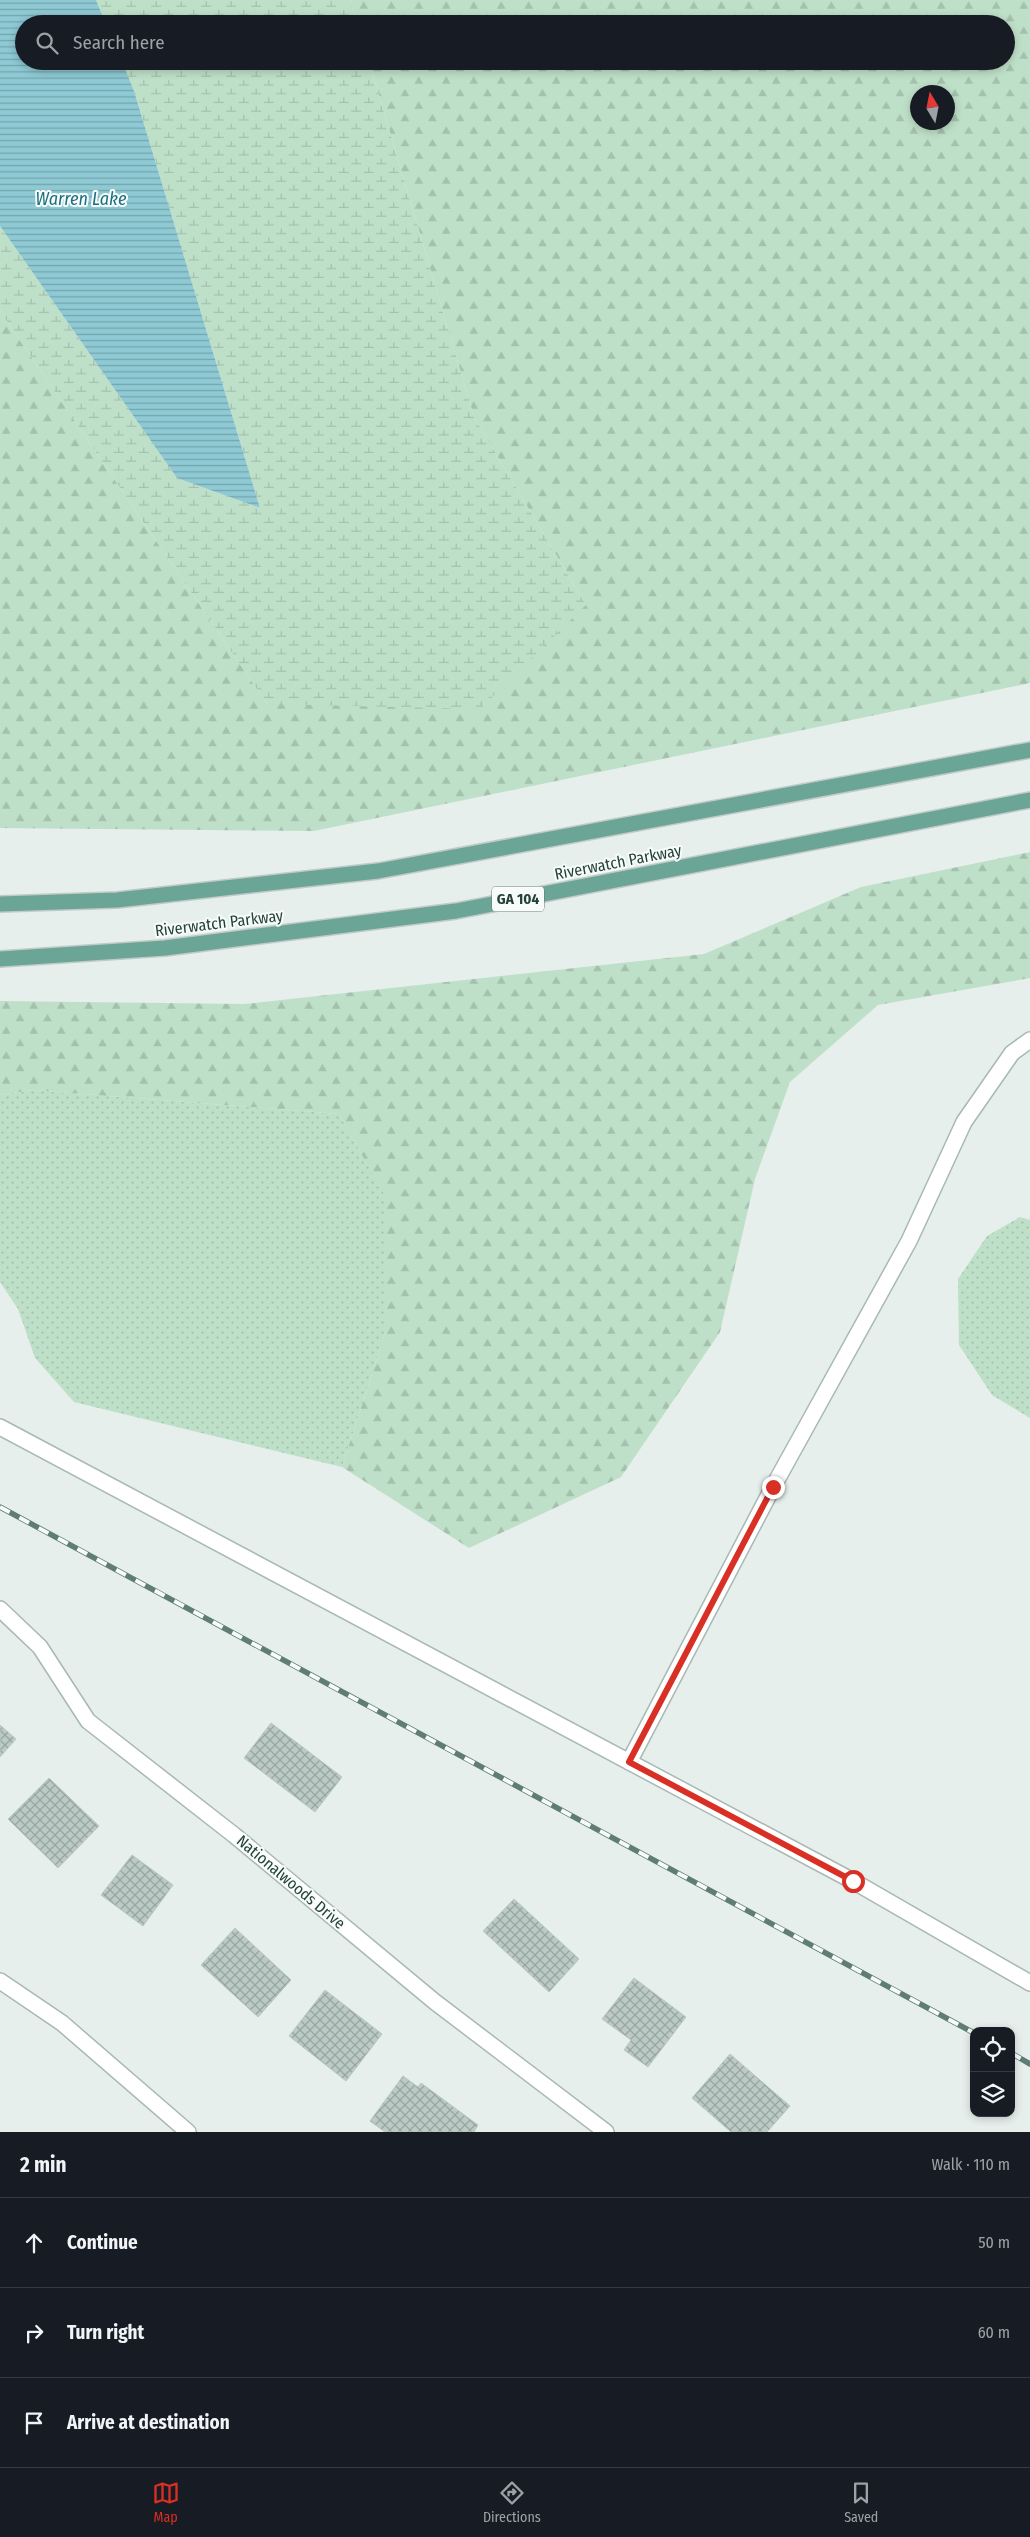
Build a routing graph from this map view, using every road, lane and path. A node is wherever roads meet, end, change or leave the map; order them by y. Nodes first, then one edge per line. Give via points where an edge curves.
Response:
1 (1030, 750) edge
2 (1030, 800) edge
3 (0, 904) edge
4 (0, 959) edge
5 (1030, 1040) edge
6 (0, 1427) edge
7 (0, 1609) edge
8 (629, 1762) junction
9 (0, 1981) edge
10 (1030, 1983) edge
11 (188, 2132) edge
12 (606, 2132) edge

1 - 3 main road, Riverwatch Parkway via 378,871 116,900
2 - 4 main road, Riverwatch Parkway / GA 104 via 456,911 166,948
5 - 8 street via 1012,1053 964,1122 909,1241 773,1487
6 - 8 street
7 - 12 street, Nationalwoods Drive via 40,1647 88,1721 234,1835 435,2002
8 - 10 street via 853,1881
9 - 11 street via 62,2023

